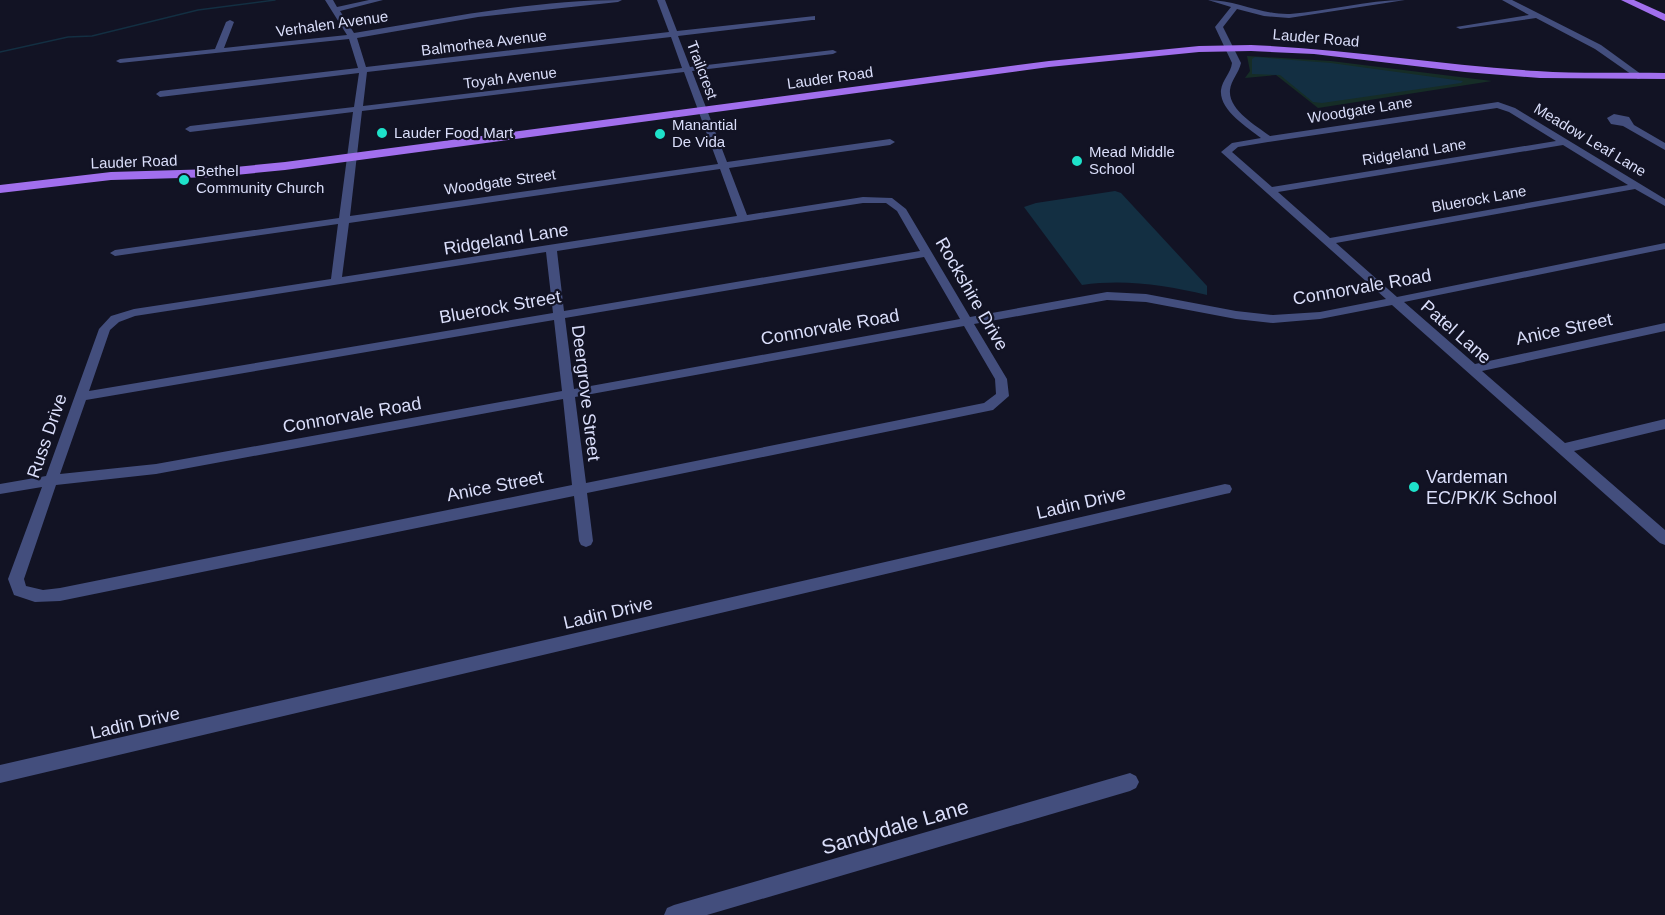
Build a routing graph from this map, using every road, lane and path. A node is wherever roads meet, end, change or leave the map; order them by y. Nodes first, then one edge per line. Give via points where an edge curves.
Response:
1 (329, 0) edge
2 (379, 0) edge
3 (618, 0) edge
4 (661, 0) edge
5 (1212, 0) edge
6 (1401, 0) edge
7 (1506, 0) edge
8 (1626, 0) edge
9 (1640, 0) edge
10 (1235, 7) junction
11 (335, 10) junction
12 (1665, 11) edge
13 (1538, 16) junction
14 (812, 18) dead end
15 (1665, 18) edge
16 (230, 22) dead end
17 (1460, 27) dead end
18 (673, 35) junction
19 (352, 36) junction
20 (1229, 48) junction
21 (218, 52) junction
22 (833, 52) dead end
23 (120, 61) dead end
24 (686, 70) junction
25 (363, 71) junction
26 (1665, 76) edge
27 (1641, 77) junction
28 (160, 94) dead end
29 (1498, 105) joint
30 (358, 111) junction
31 (701, 111) junction
32 (1627, 125) dead end
33 (190, 129) dead end
34 (1268, 139) junction
35 (890, 142) dead end
36 (1565, 142) junction
37 (1665, 147) edge
38 (1227, 149) joint
39 (350, 157) junction
40 (723, 165) junction
41 (1637, 186) junction
42 (0, 189) edge
43 (1269, 191) junction
44 (1665, 203) edge
45 (901, 208) joint
46 (344, 219) junction
47 (743, 219) junction
48 (1327, 242) junction
49 (1665, 246) edge
50 (551, 249) junction
51 (115, 253) dead end
52 (927, 253) junction
53 (336, 282) junction
54 (1394, 301) junction
55 (558, 315) junction
56 (115, 319) joint
57 (967, 321) junction
58 (1665, 327) edge
59 (1471, 369) junction
60 (568, 394) junction
61 (79, 397) junction
62 (1001, 399) joint
63 (1665, 424) edge
64 (1562, 449) junction
65 (52, 479) junction
66 (0, 489) edge
67 (580, 489) junction
68 (1225, 489) dead end
69 (1665, 539) edge
70 (586, 541) dead end
71 (20, 568) joint
72 (0, 774) edge
73 (1130, 782) dead end
74 (674, 915) edge

1 - 11 street
2 - 11 street
3 - 19 street, Verhalen Avenue via 478,15
4 - 18 street, Trailcrest
5 - 10 street
6 - 10 street via 1288,16
7 - 13 street
8 - 15 main road
9 - 12 main road
10 - 20 street via 1219,27
11 - 19 street
13 - 17 street
13 - 27 street via 1598,47
14 - 18 street, Balmorhea Avenue
16 - 21 street
18 - 24 street, Trailcrest
18 - 25 street, Balmorhea Avenue
19 - 21 street, Verhalen Avenue
19 - 25 street
20 - 27 main road, Lauder Road via 1314,51 1498,72
20 - 31 main road, Lauder Road via 1049,64
20 - 34 street via 1237,64 1225,88 1227,98 1234,110
21 - 23 street, Verhalen Avenue
22 - 24 street, Toyah Avenue
24 - 30 street, Toyah Avenue
24 - 31 street, Trailcrest
25 - 28 street, Balmorhea Avenue
25 - 30 street
26 - 27 main road, Lauder Road
29 - 34 street, Woodgate Lane
29 - 36 street, Meadow Leaf Lane
30 - 33 street, Toyah Avenue
30 - 39 street
31 - 39 main road, Lauder Road
31 - 40 street, Trailcrest
32 - 37 street
34 - 38 street, Woodgate Lane
35 - 40 street, Woodgate Street
36 - 41 street, Meadow Leaf Lane
36 - 43 street, Ridgeland Lane
38 - 43 street, Patel Lane
39 - 42 main road, Lauder Road via 231,172 111,176
39 - 46 street
40 - 46 street, Woodgate Street
40 - 47 street, Trailcrest
41 - 44 street, Meadow Leaf Lane
41 - 48 street, Bluerock Lane
43 - 48 street, Patel Lane
45 - 47 street, Ridgeland Lane via 888,200 863,200
45 - 52 street, Rockshire Drive
46 - 51 street, Woodgate Street
46 - 53 street
47 - 50 street, Ridgeland Lane
48 - 54 street, Patel Lane
49 - 54 street, Connorvale Road
50 - 53 street, Ridgeland Lane
50 - 55 street, Deergrove Street
52 - 55 street, Bluerock Street
52 - 57 street, Rockshire Drive
53 - 56 street, Ridgeland Lane
54 - 57 street, Connorvale Road via 1287,319 1237,315 1164,299 1107,297
54 - 59 street, Patel Lane
55 - 60 street, Deergrove Street
55 - 61 street, Bluerock Street
56 - 61 street, Russ Drive via 105,329
57 - 60 street, Connorvale Road
57 - 62 street, Rockshire Drive via 1001,379
58 - 59 street, Anice Street
59 - 64 street, Patel Lane
60 - 65 street, Connorvale Road via 156,469
60 - 67 street, Deergrove Street
61 - 65 street, Russ Drive
62 - 67 street, Anice Street via 988,406
63 - 64 street
64 - 69 street, Patel Lane
65 - 66 street, Connorvale Road
65 - 71 street, Russ Drive
67 - 70 street, Deergrove Street
67 - 71 street, Anice Street via 38,597 19,590 16,579
68 - 72 street, Ladin Drive
73 - 74 street, Sandydale Lane

